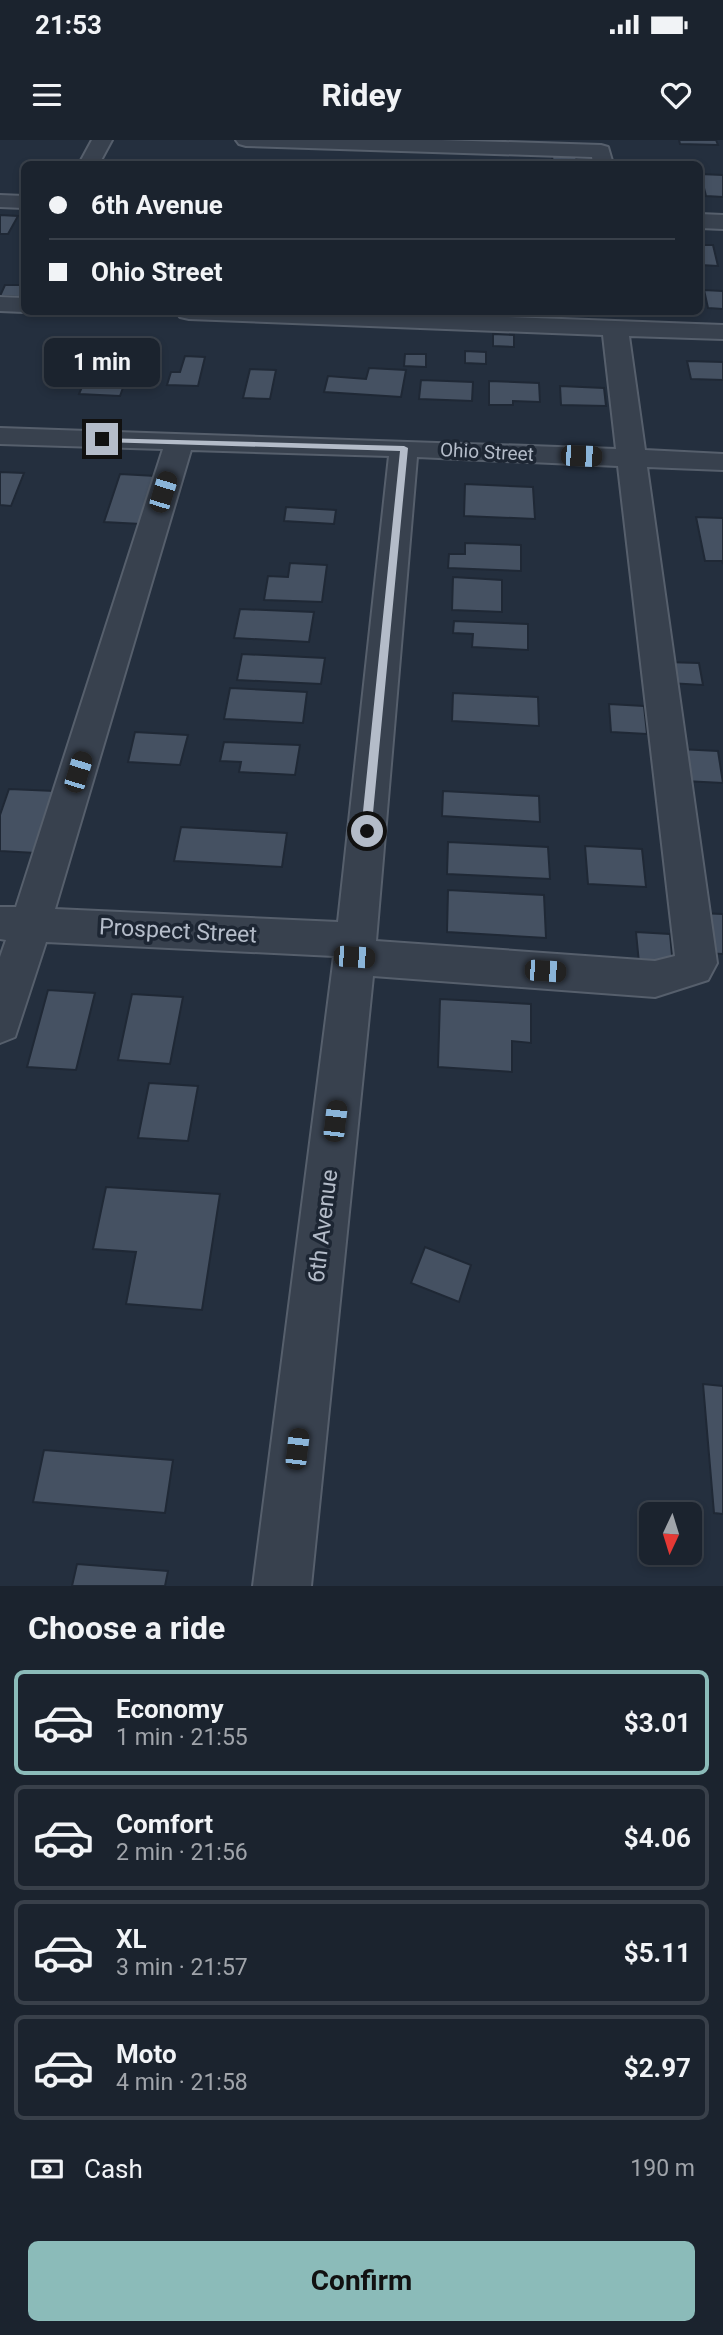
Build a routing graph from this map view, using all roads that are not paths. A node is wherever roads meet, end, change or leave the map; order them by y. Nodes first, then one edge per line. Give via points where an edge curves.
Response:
1 (102, 140) edge
2 (246, 140) edge
3 (602, 158) edge
4 (91, 161) edge
5 (703, 221) edge
6 (723, 222) edge
7 (269, 315) edge
8 (615, 328) junction
9 (723, 332) edge
10 (0, 436) edge
11 (178, 442) junction
12 (404, 448) junction
13 (632, 458) junction
14 (723, 462) edge
15 (16, 923) edge
16 (355, 949) junction
17 (0, 1024) edge
18 (282, 1586) edge

1 - 4 street
2 - 3 street
5 - 6 street
7 - 8 street
8 - 9 street
8 - 13 street
10 - 11 street, Ohio Street
11 - 12 street, Ohio Street
11 - 15 street
12 - 13 street, Ohio Street
12 - 16 street, 6th Avenue
13 - 14 street, Ohio Street
13 - 16 street, Prospect Street via 696,963 693,968 654,979
15 - 16 street, Prospect Street
15 - 17 street
16 - 18 street, 6th Avenue

